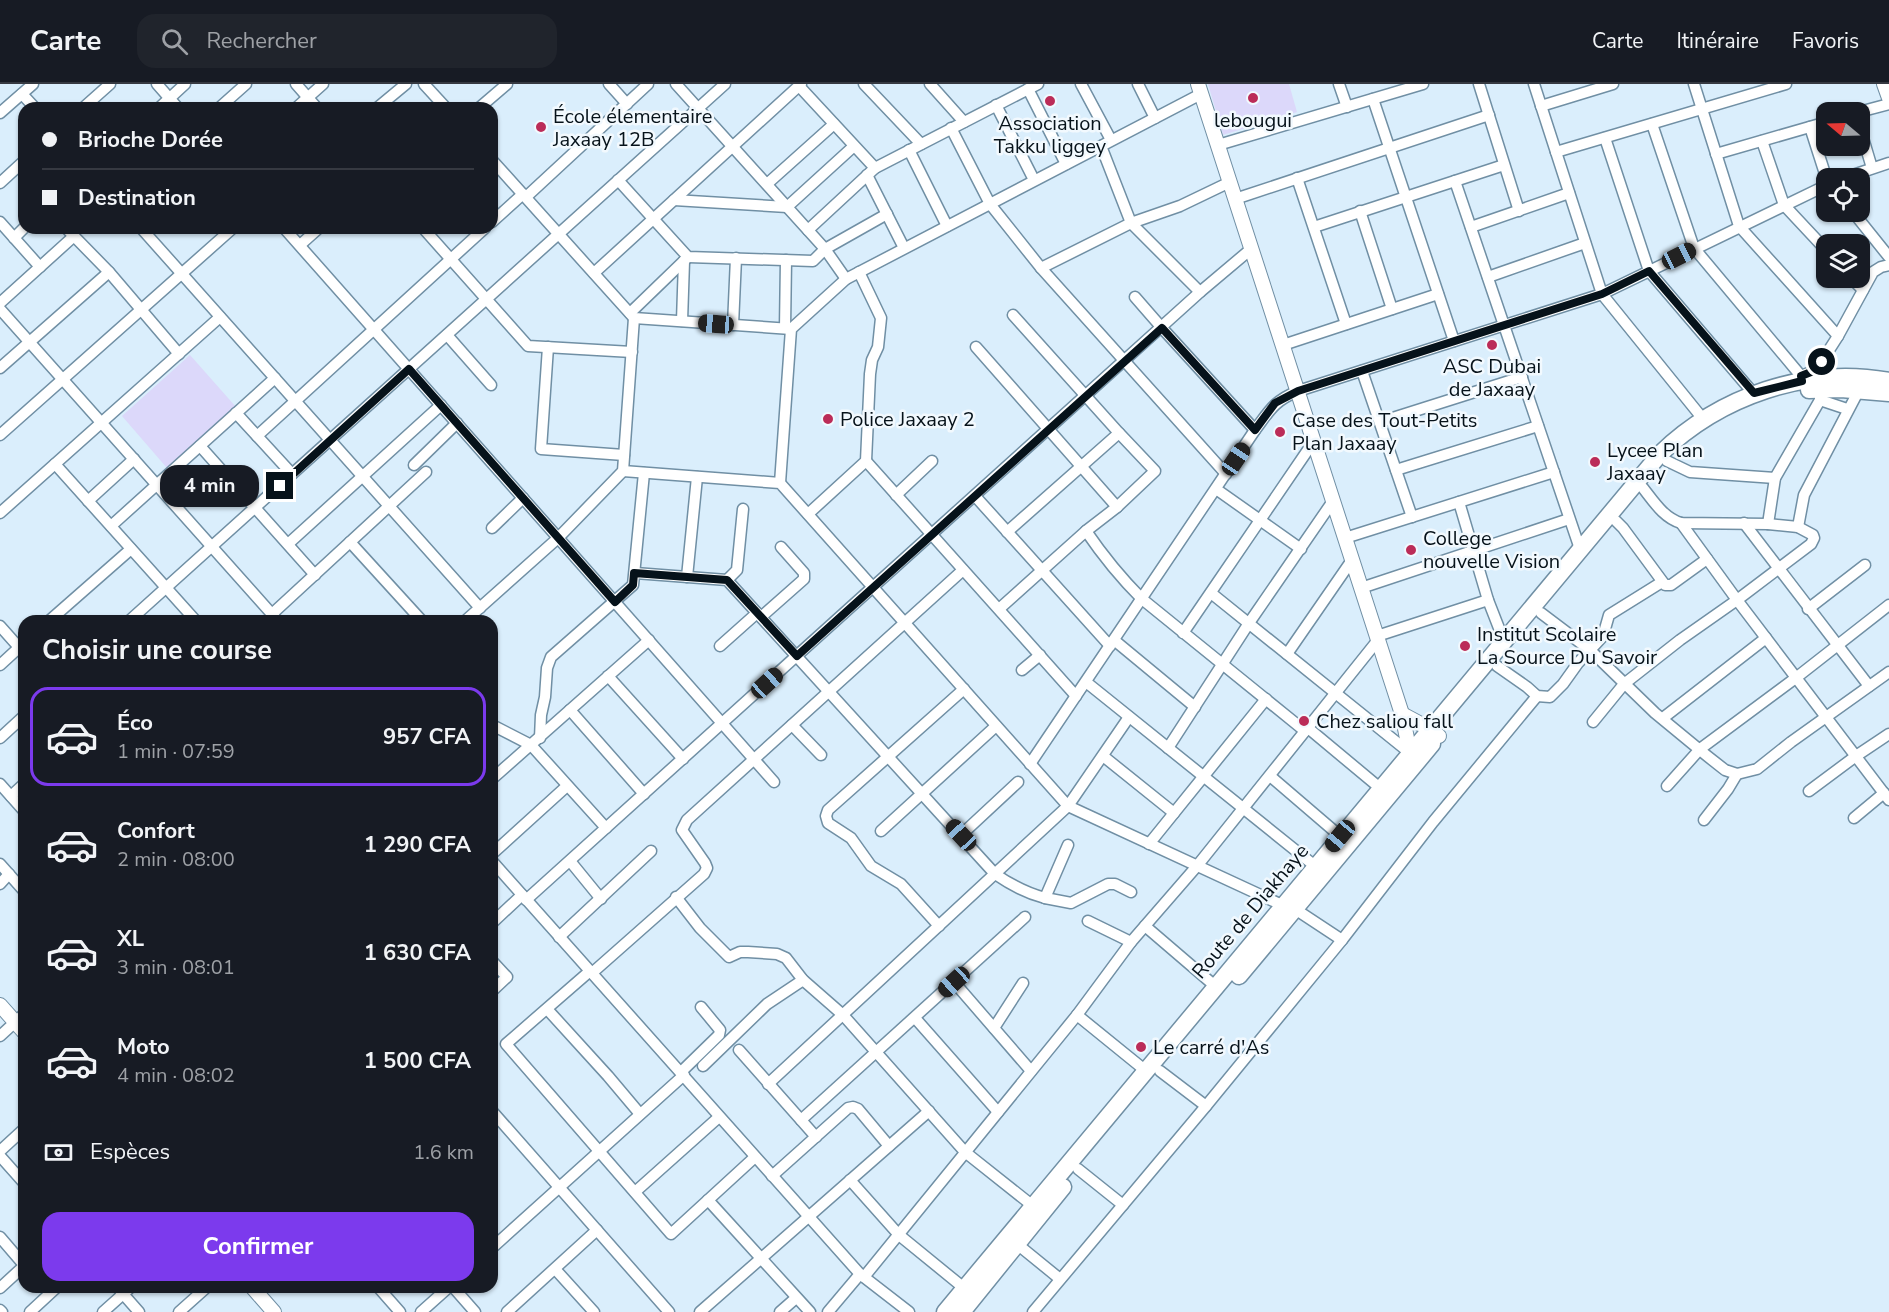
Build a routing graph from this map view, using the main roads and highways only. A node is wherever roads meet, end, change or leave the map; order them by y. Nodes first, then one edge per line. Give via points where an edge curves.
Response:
1 (1889, 381) edge
2 (1889, 393) edge
3 (1434, 732) junction
4 (1414, 757) junction
5 (1288, 907) junction
6 (1153, 1071) junction
7 (945, 1312) edge
8 (962, 1312) edge

1 - 3 main road, Route de Diakhaye via 1801,378 1721,408 1676,439 1504,641
2 - 3 main road, Route de Diakhaye via 1790,393 1734,413 1691,440 1643,488 1497,666
3 - 4 main road, Route de Diakhaye
4 - 5 main road, Route de Diakhaye
4 - 5 main road, Route de Diakhaye via 1380,788 1315,866
5 - 6 main road, Route de Diakhaye
5 - 6 main road, Route de Diakhaye via 1215,986
6 - 7 main road, Route de Diakhaye
6 - 8 main road, Route de Diakhaye

